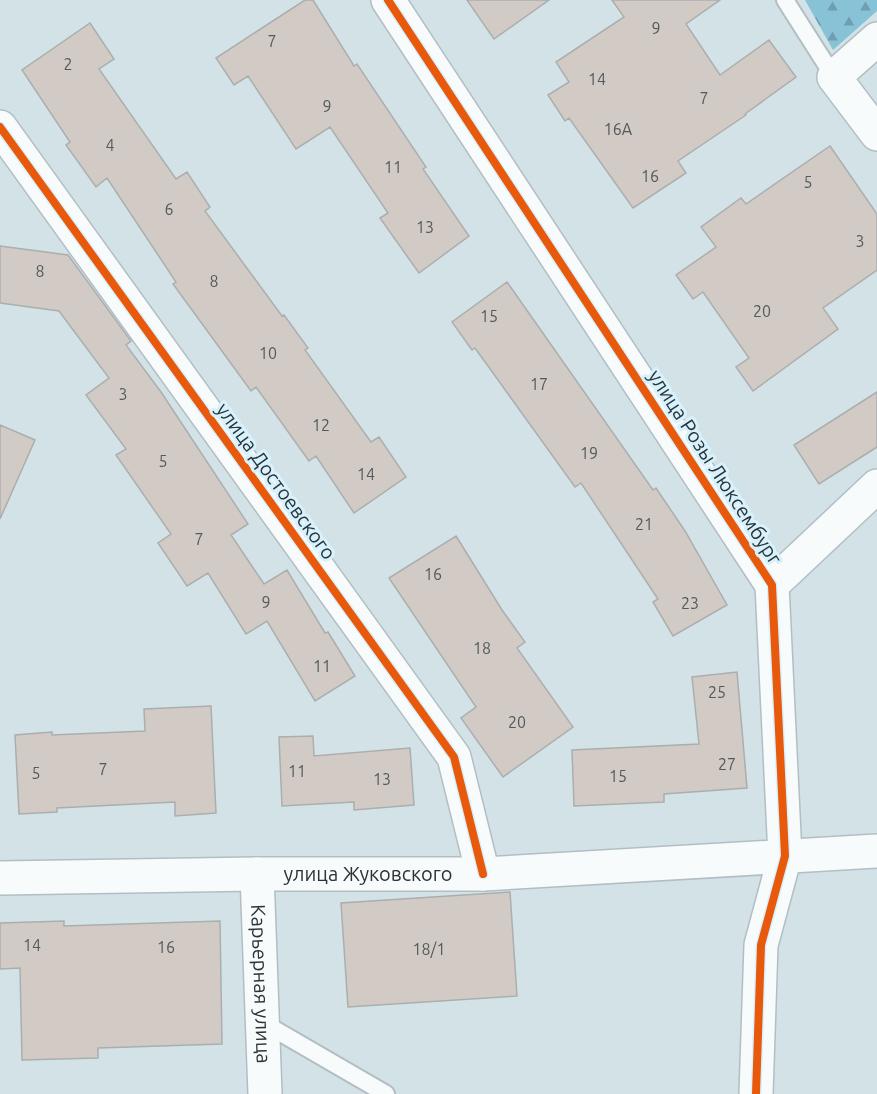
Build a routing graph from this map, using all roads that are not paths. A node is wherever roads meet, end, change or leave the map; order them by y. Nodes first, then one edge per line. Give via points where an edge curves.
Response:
1 (388, 0) edge
2 (785, 0) edge
3 (877, 39) edge
4 (834, 77) junction
5 (0, 128) edge
6 (877, 134) edge
7 (877, 486) edge
8 (772, 585) junction
9 (877, 851) edge
10 (785, 856) junction
11 (483, 873) junction
12 (257, 874) junction
13 (0, 878) edge
14 (262, 1022) junction
15 (265, 1094) edge
16 (386, 1094) edge
17 (756, 1094) edge

1 - 8 street, улица Розы Люксембург
2 - 4 lane
3 - 4 street
4 - 6 street
5 - 11 street, улица Достоевского via 454,757
7 - 8 street
8 - 10 street, улица Розы Люксембург
9 - 10 street, улица Жуковского
10 - 11 street, улица Жуковского
10 - 17 street, улица Розы Люксембург via 761,945
11 - 12 street, улица Жуковского
12 - 13 street, улица Жуковского
12 - 14 street, Карьерная улица
14 - 15 street, Карьерная улица
14 - 16 lane

